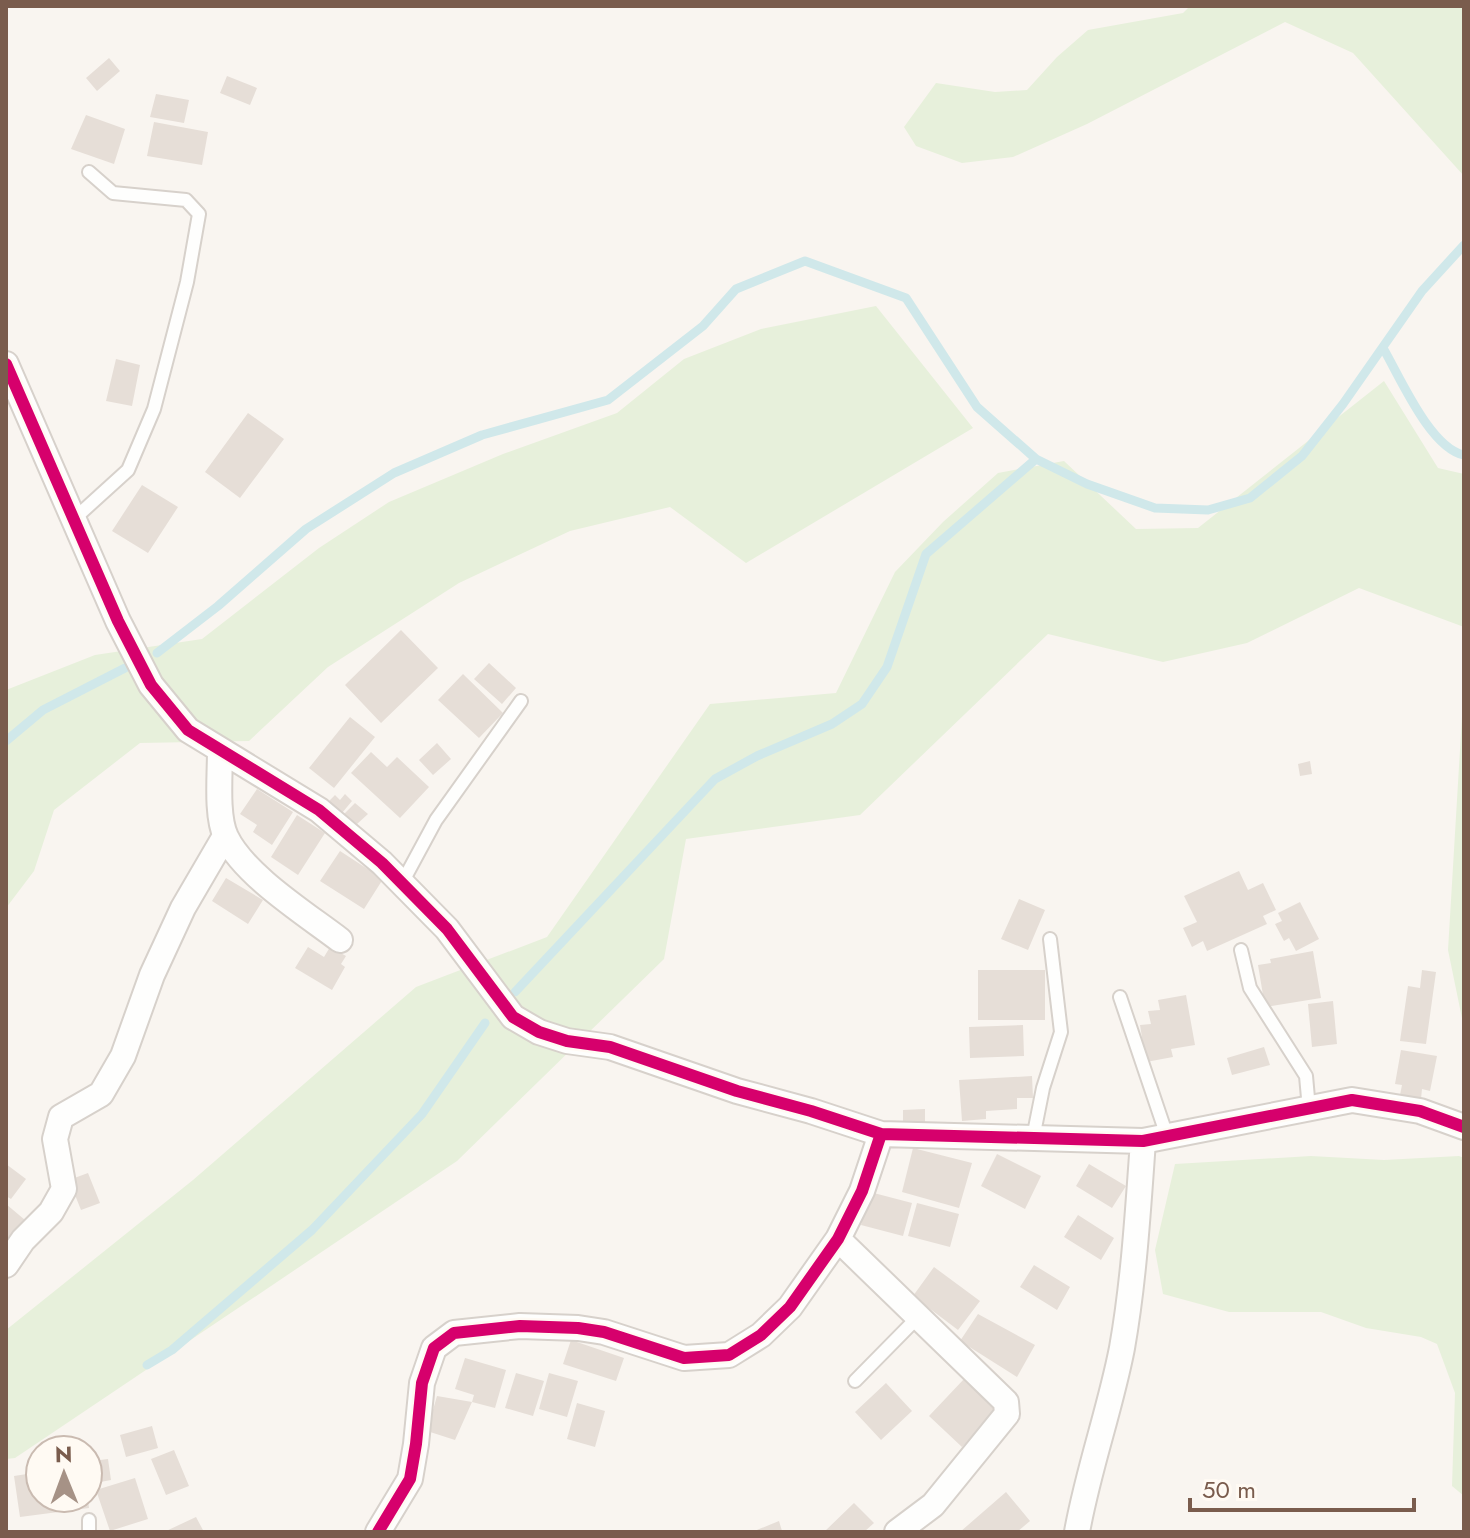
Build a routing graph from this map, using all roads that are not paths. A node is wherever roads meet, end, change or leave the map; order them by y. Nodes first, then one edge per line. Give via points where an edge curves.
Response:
1 (89, 172) dead end
2 (6, 364) edge
3 (74, 519) junction
4 (521, 701) dead end
5 (220, 751) junction
6 (225, 836) junction
7 (402, 883) junction
8 (1050, 939) dead end
9 (340, 940) dead end
10 (1241, 950) dead end
11 (1120, 997) dead end
12 (1309, 1109) junction
13 (1464, 1127) edge
14 (881, 1134) junction
15 (1033, 1138) junction
16 (1155, 1139) junction
17 (838, 1239) junction
18 (6, 1265) edge
19 (918, 1317) junction
20 (855, 1381) dead end
21 (378, 1532) edge
22 (897, 1532) edge
23 (1077, 1532) edge

1 - 3 lane via 113,193 186,200 199,214 154,409 128,470
2 - 3 street
3 - 5 street via 151,685 188,730
4 - 7 lane via 436,820
5 - 6 street
5 - 7 street via 319,810
6 - 9 street via 257,876
6 - 18 street via 183,908 123,1056 101,1094 61,1117 55,1139 64,1189
7 - 14 street via 447,929 513,1017 539,1032 610,1047
8 - 15 lane via 1061,1032
10 - 12 lane via 1250,988 1306,1076
11 - 16 lane
12 - 13 street via 1352,1100 1420,1111
12 - 16 street
14 - 15 street
14 - 17 street via 862,1191
15 - 16 street
16 - 23 street via 1122,1349
17 - 19 street
17 - 21 street via 790,1307 761,1335 729,1355 684,1358 578,1328 520,1326 454,1333 434,1348 422,1383 410,1479
19 - 20 lane
19 - 22 street via 1006,1402 1007,1414 933,1505

